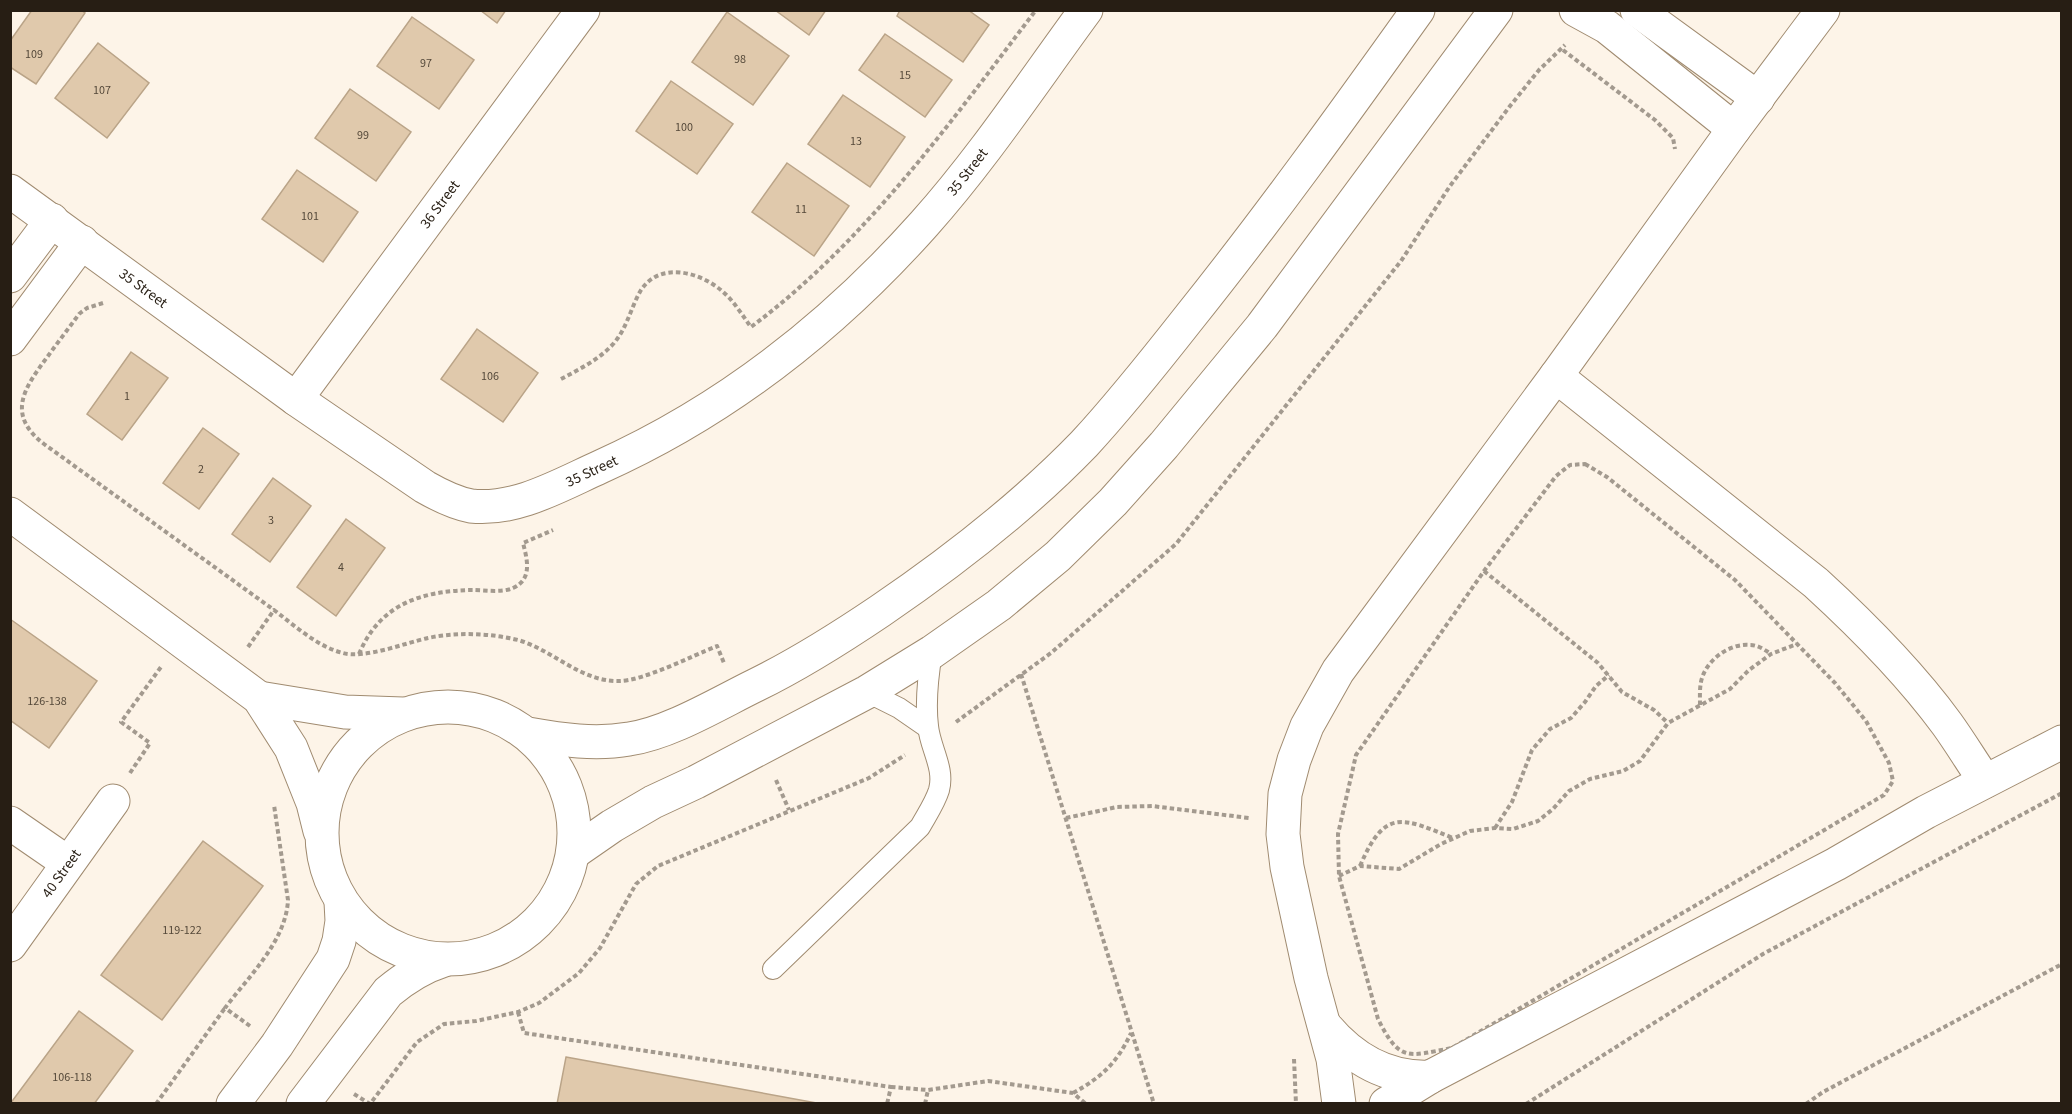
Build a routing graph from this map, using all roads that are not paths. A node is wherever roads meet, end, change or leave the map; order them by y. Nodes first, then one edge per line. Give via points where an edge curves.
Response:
1 (583, 10) edge
2 (1086, 10) edge
3 (1418, 10) edge
4 (1496, 10) edge
5 (1576, 10) edge
6 (1637, 10) edge
7 (1823, 10) edge
8 (1758, 98) junction
9 (1734, 129) junction
10 (10, 190) edge
11 (52, 220) junction
12 (82, 243) junction
13 (10, 276) edge
14 (10, 339) edge
15 (1556, 376) junction
16 (296, 399) junction
17 (10, 514) edge
18 (932, 652) junction
19 (867, 692) junction
20 (260, 698) junction
21 (403, 714) junction
22 (928, 728) junction
23 (528, 734) junction
24 (2061, 742) edge
25 (1985, 781) junction
26 (113, 801) road end
27 (10, 823) edge
28 (320, 831) junction
29 (573, 853) junction
30 (68, 863) junction
31 (341, 902) junction
32 (10, 945) edge
33 (444, 960) junction
34 (773, 969) dead end
35 (1326, 1027) junction
36 (1430, 1077) junction
37 (233, 1104) edge
38 (303, 1104) edge
39 (1339, 1104) edge
40 (1386, 1104) edge

1 - 16 street, 36 Street
2 - 16 street, 35 Street via 959,182 852,298 771,366 638,450 545,492 494,506 470,506 425,487
3 - 23 street via 1277,206 1134,386 1083,444 970,546 846,634 781,673 664,729 632,739 597,742 562,741
4 - 18 street via 1300,276 1164,445 1058,556 999,605
5 - 9 street via 1606,27
6 - 8 street
7 - 8 street
8 - 9 street
9 - 15 street
10 - 11 street, 35 Street
11 - 12 street, 35 Street
11 - 13 street
12 - 14 street
12 - 16 street, 35 Street
15 - 25 street via 1856,620 1946,723
15 - 35 street via 1338,671 1307,726 1294,760 1285,794 1283,834 1311,978
17 - 20 street
18 - 19 street
18 - 22 lane
19 - 22 lane
19 - 29 street via 653,802
20 - 21 street via 345,712
20 - 28 street via 291,748
21 - 23 street via 455,706 506,720
21 - 28 street via 367,736 344,760 326,798
22 - 34 lane via 939,764 940,789 920,827
23 - 29 street via 557,767 566,788 573,808
24 - 25 street
25 - 36 street via 1836,864
26 - 30 street, 40 Street
27 - 30 street
28 - 31 street via 327,872
29 - 33 street via 567,878 555,901 518,938 470,958
30 - 32 street, 40 Street
31 - 33 street via 356,921 396,949
31 - 37 street via 340,931 333,959
33 - 38 street via 424,967 388,992
35 - 36 street via 1340,1044 1380,1069
35 - 39 street
36 - 40 street

